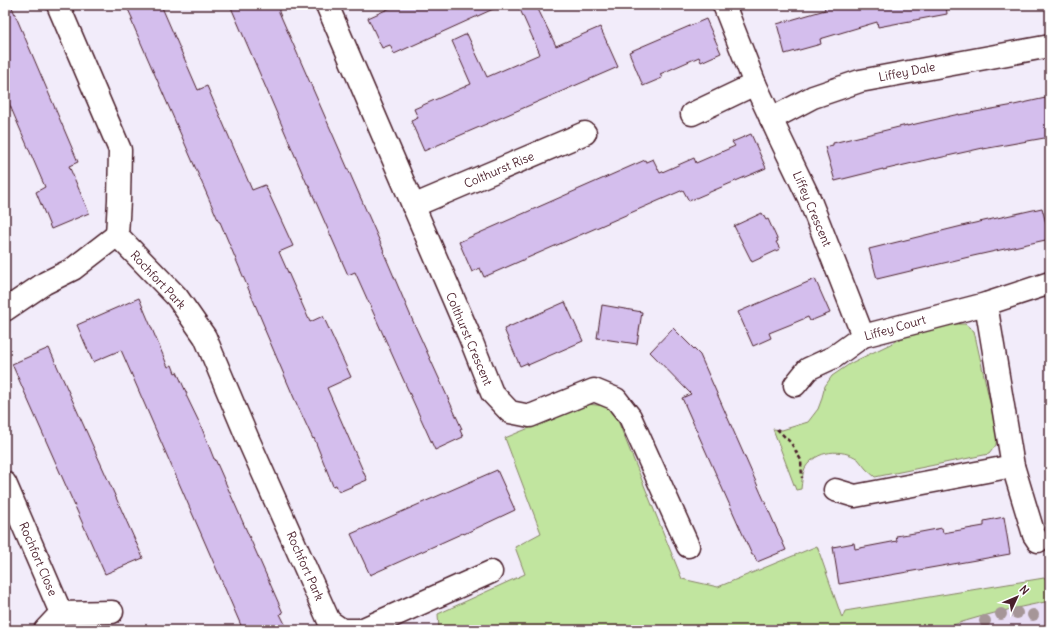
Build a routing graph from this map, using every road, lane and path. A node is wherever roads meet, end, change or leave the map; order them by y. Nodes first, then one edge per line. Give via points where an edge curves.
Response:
1 (58, 5) edge
2 (327, 5) edge
3 (724, 5) edge
4 (1050, 46) edge
5 (755, 84) junction
6 (692, 114) dead end
7 (771, 120) junction
8 (586, 133) dead end
9 (413, 206) junction
10 (116, 236) junction
11 (1050, 283) edge
12 (986, 304) junction
13 (5, 310) edge
14 (863, 336) junction
15 (794, 385) dead end
16 (777, 429) dead end
17 (1013, 466) junction
18 (802, 478) dead end
19 (5, 483) edge
20 (834, 490) dead end
21 (1038, 541) dead end
22 (688, 546) dead end
23 (491, 572) dead end
24 (112, 612) dead end
25 (61, 613) junction
26 (45, 630) edge
27 (342, 630) edge
28 (346, 630) edge

1 - 10 street via 120,150 120,200
2 - 9 street, Colthurst Crescent
3 - 5 street, Liffey Crescent
4 - 7 street, Liffey Dale via 860,81 813,97
5 - 6 street
5 - 7 street, Liffey Crescent
7 - 14 street, Liffey Crescent via 809,198
8 - 9 street, Colthurst Rise
9 - 22 street, Colthurst Crescent via 492,394 510,412 530,416 594,390 616,399 630,416
10 - 13 street via 73,269 45,283
10 - 27 street, Rochfort Park via 177,297 205,337 330,621
11 - 12 street, Liffey Court
12 - 14 street, Liffey Court
12 - 17 street
14 - 15 street, Liffey Court via 834,356 808,369
16 - 18 path via 791,443 801,460
17 - 20 street via 855,496
17 - 21 street
19 - 25 street, Rochfort Close
23 - 28 street via 361,630
24 - 25 street
25 - 26 street

